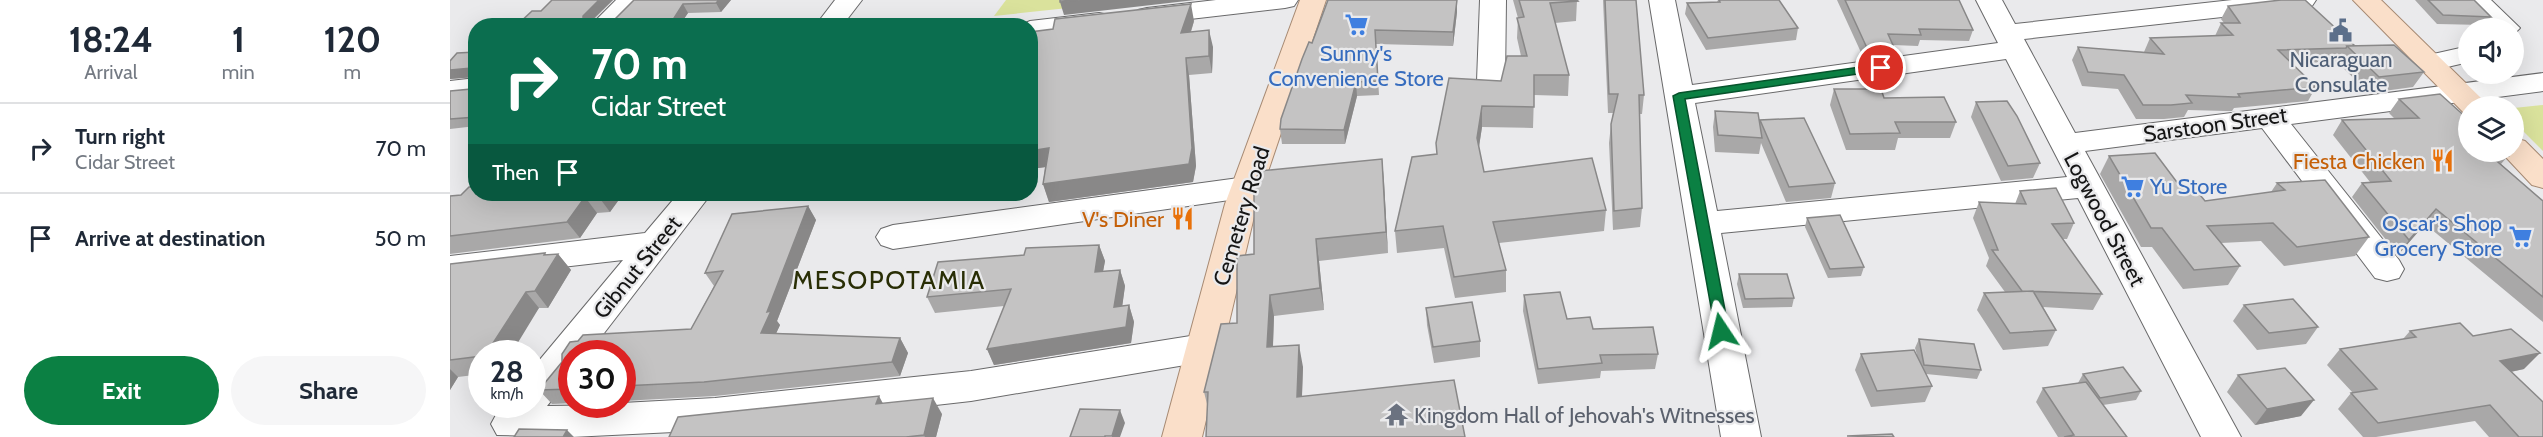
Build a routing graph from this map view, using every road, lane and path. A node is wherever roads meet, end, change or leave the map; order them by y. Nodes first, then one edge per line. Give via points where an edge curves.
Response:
1 (631, 0) edge
2 (849, 0) edge
3 (1285, 0) edge
4 (1313, 0) edge
5 (1493, 0) edge
6 (1662, 0) edge
7 (1989, 0) edge
8 (2303, 0) edge
9 (2366, 0) edge
10 (2475, 0) edge
11 (612, 18) edge
12 (834, 18) edge
13 (2495, 18) edge
14 (1038, 28) edge
15 (2011, 41) junction
16 (2458, 57) edge
17 (2430, 63) junction
18 (1491, 81) edge
19 (2543, 82) edge
20 (468, 88) edge
21 (450, 90) edge
22 (1679, 96) junction
23 (2462, 96) edge
24 (2483, 96) edge
25 (2458, 101) edge
26 (2268, 116) junction
27 (2065, 144) junction
28 (2524, 158) edge
29 (2543, 178) edge
30 (2088, 186) junction
31 (1246, 188) junction
32 (690, 201) edge
33 (1702, 224) junction
34 (893, 237) dead end
35 (656, 244) junction
36 (450, 268) edge
37 (2387, 269) dead end
38 (1203, 348) junction
39 (546, 381) edge
40 (546, 416) edge
41 (1182, 437) edge
42 (1741, 437) edge
43 (2221, 437) edge

1 - 11 street
2 - 12 street
3 - 14 street
4 - 31 main road, Cemetery Road
5 - 18 street
6 - 22 street
7 - 15 street, Logwood Street
8 - 15 street
9 - 17 main road
10 - 13 street
15 - 22 street
15 - 27 street, Logwood Street
16 - 17 street
17 - 23 main road
19 - 24 street, Sarstoon Street
20 - 21 street
22 - 33 street
25 - 26 street, Sarstoon Street
26 - 27 street, Sarstoon Street
26 - 37 street
27 - 30 street, Logwood Street
28 - 29 main road
30 - 33 street
30 - 43 street, Logwood Street
31 - 34 street
31 - 38 main road, Cemetery Road
32 - 35 street, Gibnut Street
33 - 42 street
35 - 36 street
35 - 39 street, Gibnut Street
38 - 40 street via 971,386 726,413
38 - 41 main road, Cemetery Road

